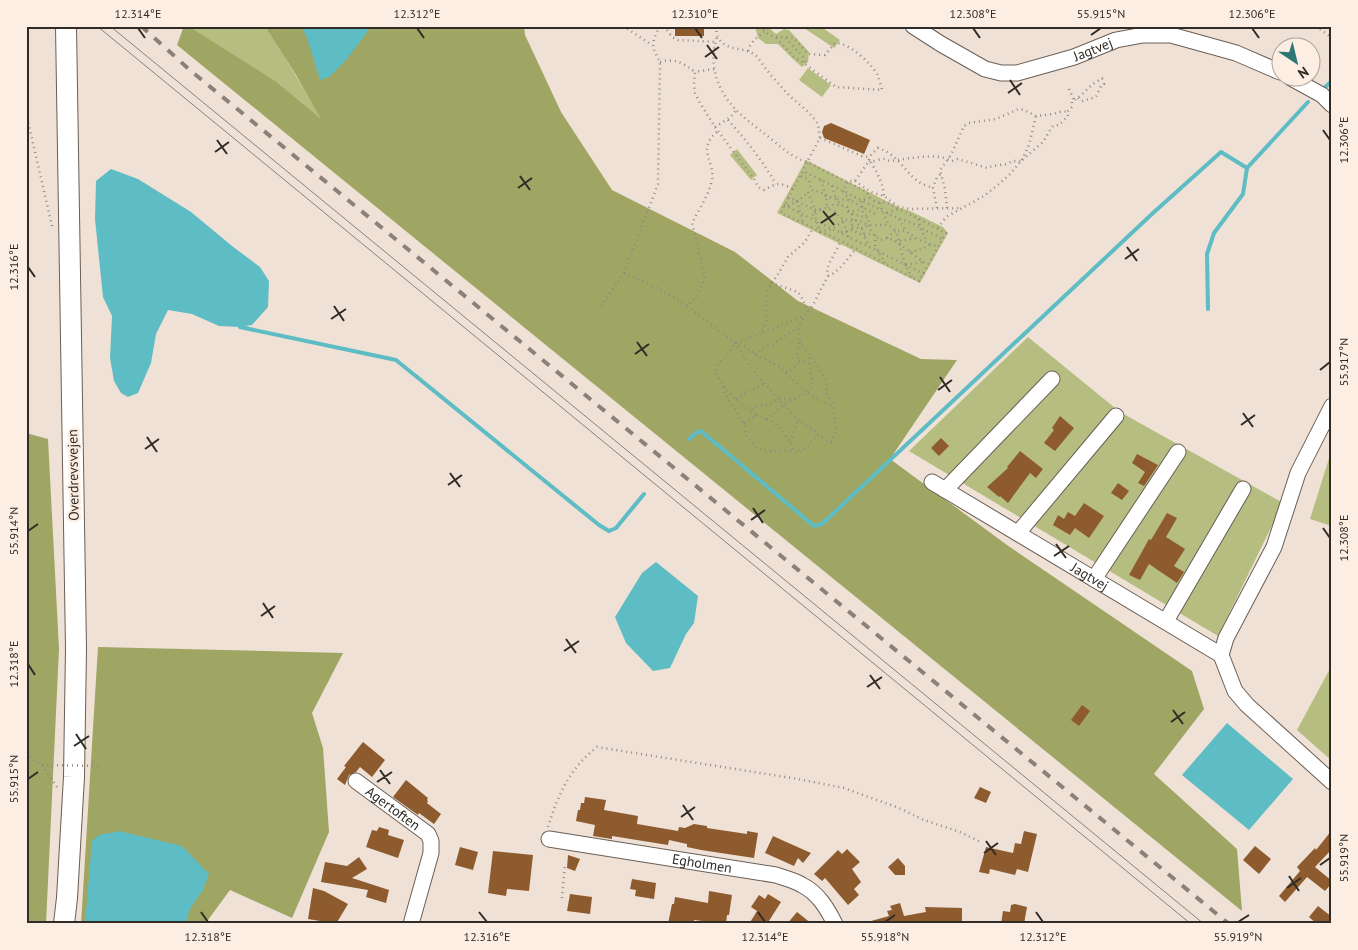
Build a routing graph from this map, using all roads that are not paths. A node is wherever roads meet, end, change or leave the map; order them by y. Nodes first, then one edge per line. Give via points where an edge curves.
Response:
1 (66, 26) edge
2 (913, 26) edge
3 (1270, 68) edge
4 (1309, 88) edge
5 (1332, 105) edge
6 (1052, 379) dead end
7 (1332, 406) edge
8 (1116, 416) dead end
9 (1178, 452) dead end
10 (932, 482) dead end
11 (1243, 488) dead end
12 (946, 490) junction
13 (1018, 533) junction
14 (1094, 578) junction
15 (1166, 621) junction
16 (1221, 655) junction
17 (356, 781) dead end
18 (1332, 782) edge
19 (549, 839) road end
20 (64, 924) edge
21 (411, 924) edge
22 (835, 924) edge

1 - 20 main road, Overdrevsvejen via 76,649 74,777
2 - 3 street, Jagtvej via 984,69 1000,73 1017,73 1064,60 1116,40 1171,35 1236,53
4 - 5 street
6 - 12 street
7 - 16 street via 1298,473 1274,547 1226,638
8 - 13 street
9 - 14 street
10 - 12 street, Jagtvej
11 - 15 street
12 - 13 street, Jagtvej
13 - 14 street, Jagtvej
14 - 15 street, Jagtvej
15 - 16 street, Jagtvej
16 - 18 street via 1235,691 1247,705
17 - 21 street, Agertoften via 428,834 431,841 431,853
19 - 22 street, Egholmen via 776,875 814,893

